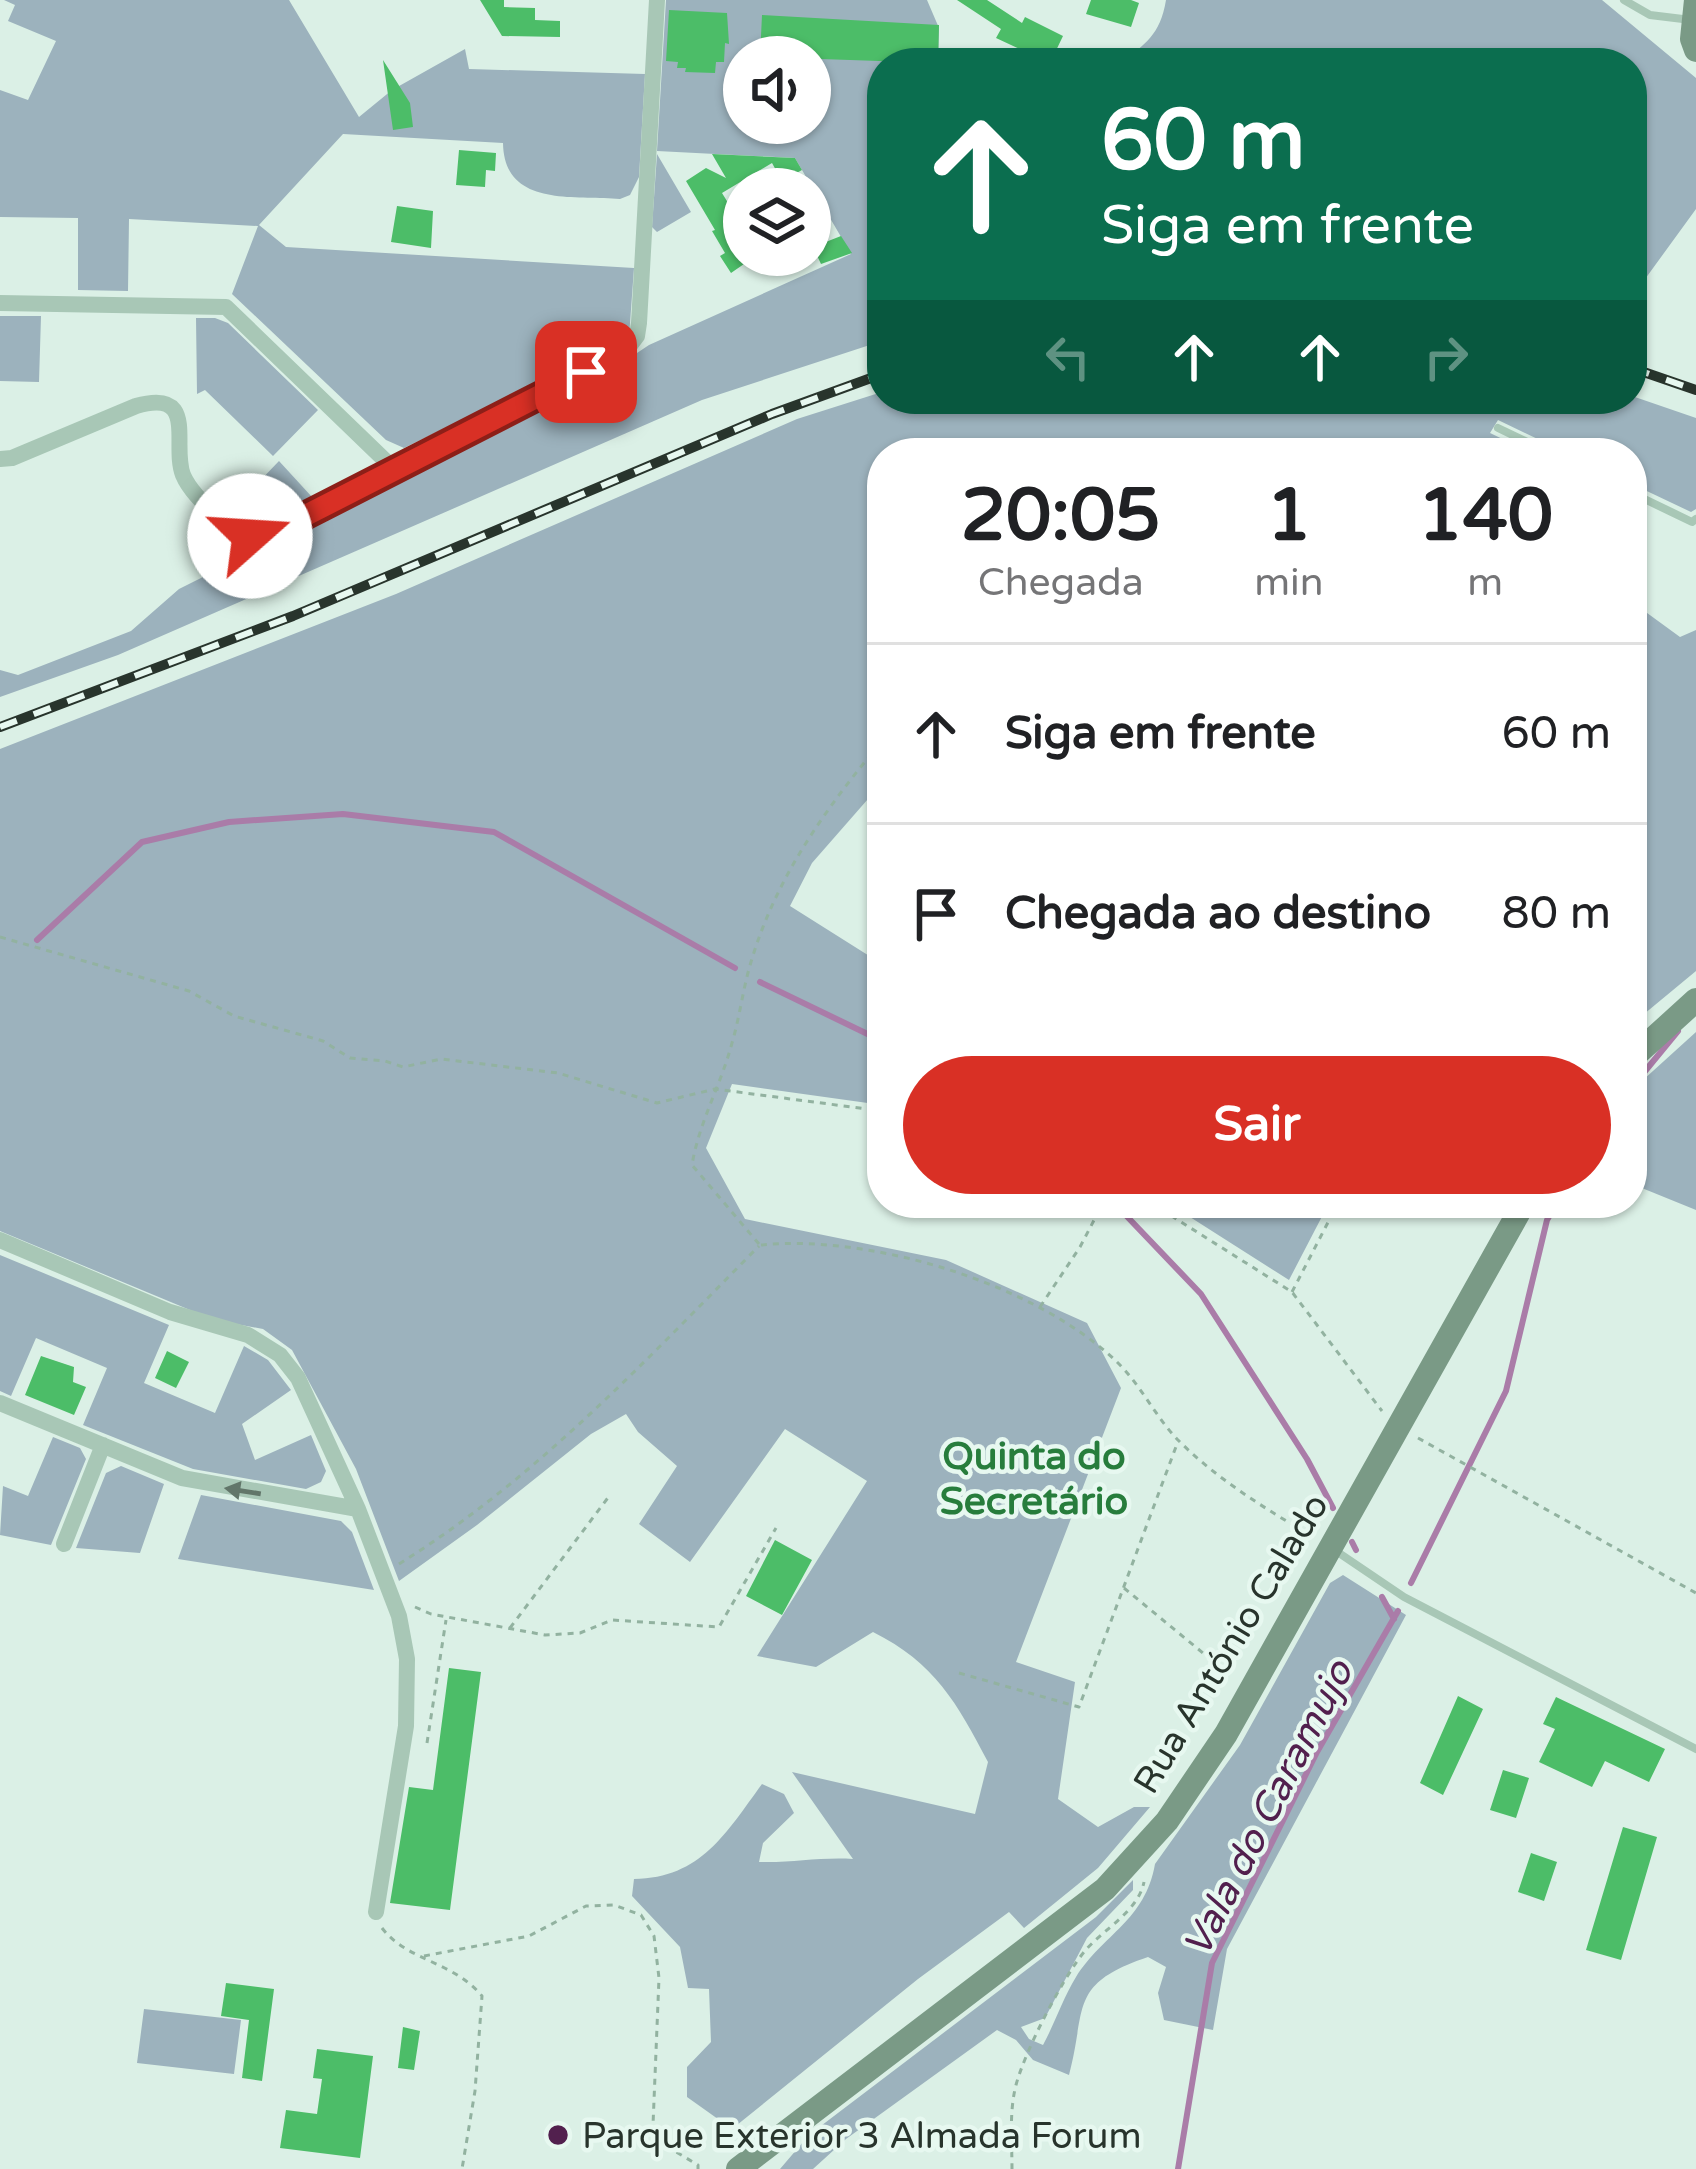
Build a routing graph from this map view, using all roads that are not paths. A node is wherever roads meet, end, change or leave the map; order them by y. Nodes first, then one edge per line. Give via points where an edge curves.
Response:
1 (657, 0) edge
2 (1624, 0) edge
3 (1694, 10) edge
4 (1696, 50) edge
5 (0, 303) edge
6 (1498, 428) dead end
7 (1519, 438) edge
8 (0, 459) edge
9 (395, 470) junction
10 (1647, 500) edge
11 (1696, 519) edge
12 (1696, 1000) edge
13 (1647, 1044) edge
14 (1516, 1218) edge
15 (0, 1240) edge
16 (0, 1402) edge
17 (103, 1445) junction
18 (358, 1509) junction
19 (64, 1544) dead end
20 (1330, 1547) junction
21 (1696, 1749) edge
22 (376, 1912) road end
23 (791, 2130) junction
24 (738, 2169) edge
25 (770, 2169) edge

1 - 9 street via 632,346
2 - 3 lane via 1650,15
3 - 4 street
5 - 9 street via 226,307
6 - 7 lane
8 - 9 street via 136,406 164,404 179,422 185,479 250,536
10 - 11 lane
12 - 13 street
14 - 20 street, Rua António Calado
15 - 18 street via 170,1312 248,1335 280,1355 304,1388
16 - 17 street
18 -> 17 street via 198,1482
17 - 19 street
18 - 22 street via 404,1634 409,1690
20 - 21 lane via 1404,1597
20 - 23 street, Rua António Calado via 1226,1734 1167,1821 1105,1889
23 - 24 street, Rua António Calado
23 - 25 street, Rua António Calado

